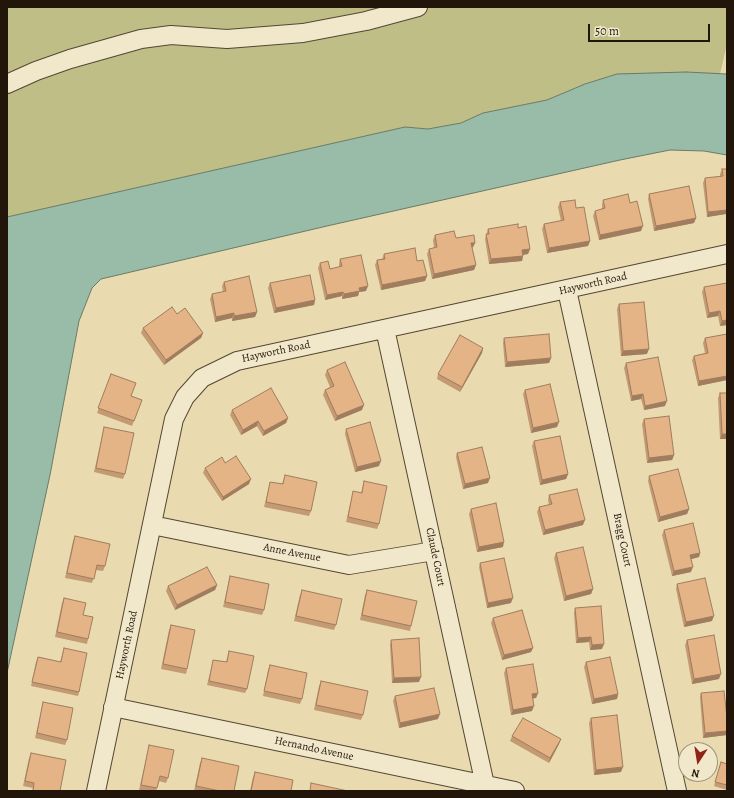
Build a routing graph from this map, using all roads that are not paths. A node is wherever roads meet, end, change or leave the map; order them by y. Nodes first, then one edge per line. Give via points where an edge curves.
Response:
1 (418, 7) edge
2 (7, 84) edge
3 (727, 254) edge
4 (567, 290) junction
5 (385, 330) junction
6 (152, 525) junction
7 (434, 551) junction
8 (113, 707) junction
9 (485, 785) junction
10 (96, 791) edge
11 (515, 791) edge
12 (677, 791) edge

1 - 2 street via 366,21 303,33 227,39 171,35 141,39 70,59
3 - 4 street, Hayworth Road
4 - 5 street, Hayworth Road
4 - 12 street, Bragg Court
5 - 6 street, Hayworth Road via 237,361 202,378 185,397 174,419
5 - 7 street, Claude Court
6 - 7 street, Anne Avenue via 349,565
6 - 8 street, Hayworth Road
7 - 9 street, Claude Court
8 - 9 street, Hernando Avenue
8 - 10 street, Hayworth Road
9 - 11 street, Hernando Avenue

